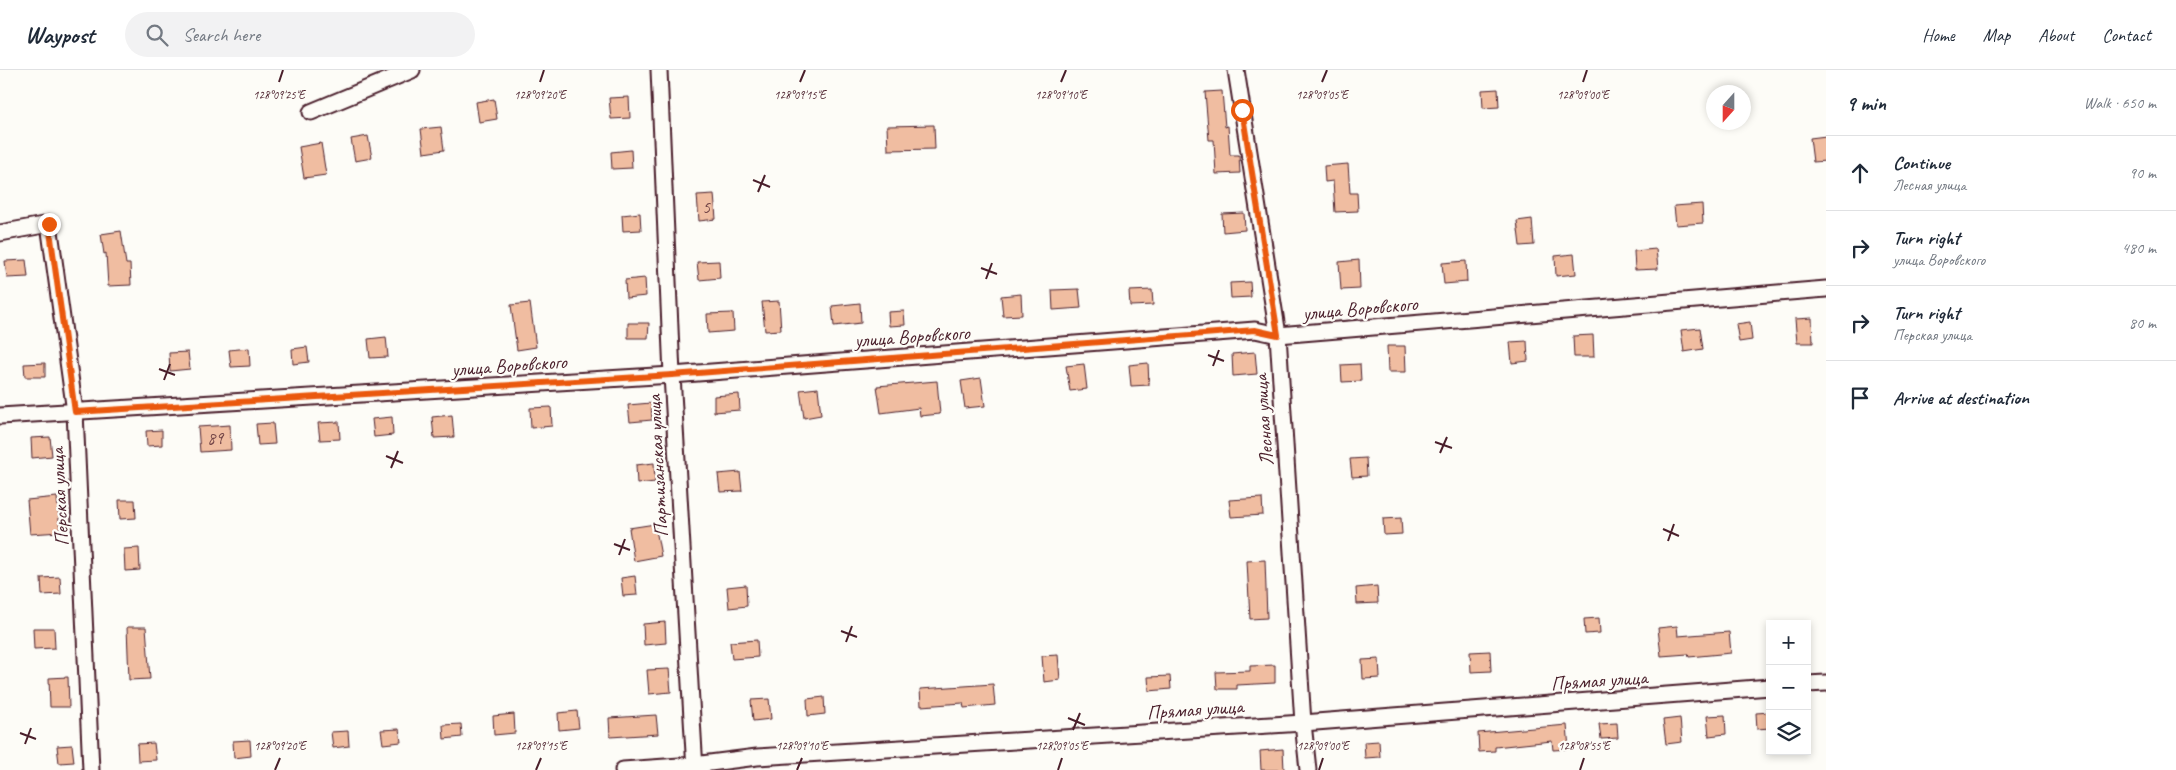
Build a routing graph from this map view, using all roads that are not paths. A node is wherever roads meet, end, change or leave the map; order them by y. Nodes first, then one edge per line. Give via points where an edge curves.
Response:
1 (412, 70) edge
2 (659, 70) edge
3 (1236, 70) edge
4 (311, 112) dead end
5 (0, 232) edge
6 (1826, 289) edge
7 (1278, 335) junction
8 (672, 375) junction
9 (75, 412) junction
10 (0, 416) edge
11 (1826, 683) edge
12 (1811, 684) edge
13 (1766, 687) edge
14 (1302, 723) junction
15 (694, 768) edge
16 (91, 770) edge
17 (622, 770) edge
18 (1308, 770) edge

1 - 4 street
2 - 8 street, Партизанская улица
3 - 7 street, Лесная улица
5 - 9 street, Перская улица via 49,224
6 - 7 street, улица Воровского
7 - 8 street, улица Воровского via 1255,330
7 - 14 street, Лесная улица
8 - 9 street, улица Воровского
8 - 15 street, Партизанская улица
9 - 10 street, улица Воровского
9 - 16 street, Перская улица
11 - 12 street
13 - 14 street, Прямая улица
14 - 15 street, Прямая улица via 757,756
14 - 18 street, Лесная улица
15 - 17 street, Прямая улица

